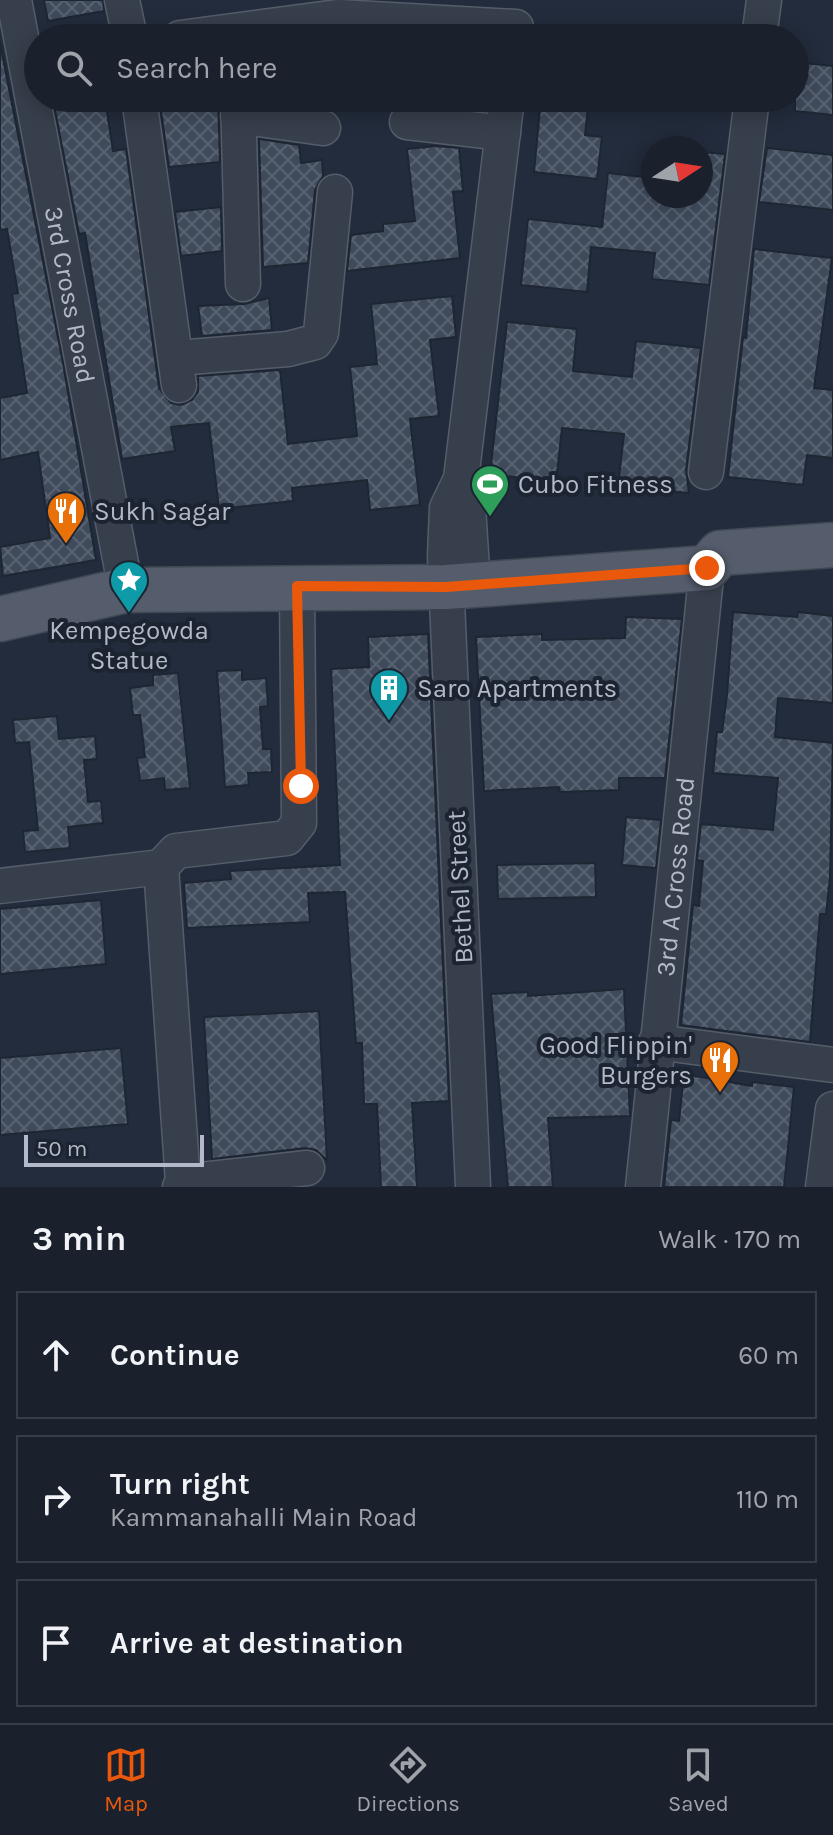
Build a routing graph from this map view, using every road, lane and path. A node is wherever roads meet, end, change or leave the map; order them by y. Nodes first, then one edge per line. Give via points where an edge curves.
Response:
1 (14, 0) edge
2 (122, 0) edge
3 (764, 0) edge
4 (289, 11) edge
5 (517, 22) edge
6 (127, 24) edge
7 (259, 24) edge
8 (761, 24) edge
9 (24, 53) edge
10 (35, 112) edge
11 (141, 112) edge
12 (238, 112) edge
13 (258, 112) edge
14 (505, 112) edge
15 (750, 112) edge
16 (407, 122) dead end
17 (323, 128) dead end
18 (503, 133) junction
19 (335, 192) dead end
20 (243, 284) dead end
21 (706, 472) dead end
22 (833, 545) edge
23 (707, 568) junction
24 (833, 574) edge
25 (297, 586) junction
26 (460, 586) junction
27 (126, 590) junction
28 (0, 619) edge
29 (161, 867) junction
30 (0, 886) edge
31 (656, 1042) junction
32 (833, 1065) edge
33 (833, 1109) edge
34 (307, 1168) dead end
35 (182, 1184) edge
36 (473, 1187) edge
37 (643, 1187) edge
38 (823, 1187) edge

1 - 9 street, 3rd Cross Road
2 - 6 street
3 - 8 street
4 - 5 street
4 - 7 street
10 - 27 street, 3rd Cross Road
11 - 19 street via 178,371 315,342 321,333
12 - 20 street
13 - 17 street
14 - 18 street, Bethel Street
15 - 21 street
16 - 18 street
18 - 26 street, Bethel Street via 461,479 468,507
22 - 23 main road via 720,553
23 - 24 main road via 720,580
23 - 26 main road
23 - 31 street, 3rd A Cross Road
25 - 26 main road
25 - 27 main road
25 - 29 street via 299,823 287,838 176,851
26 - 36 street, Bethel Street
27 - 28 main road
29 - 30 street
29 - 35 street
31 - 32 street
31 - 37 street, 3rd A Cross Road
33 - 38 street
34 - 35 street

